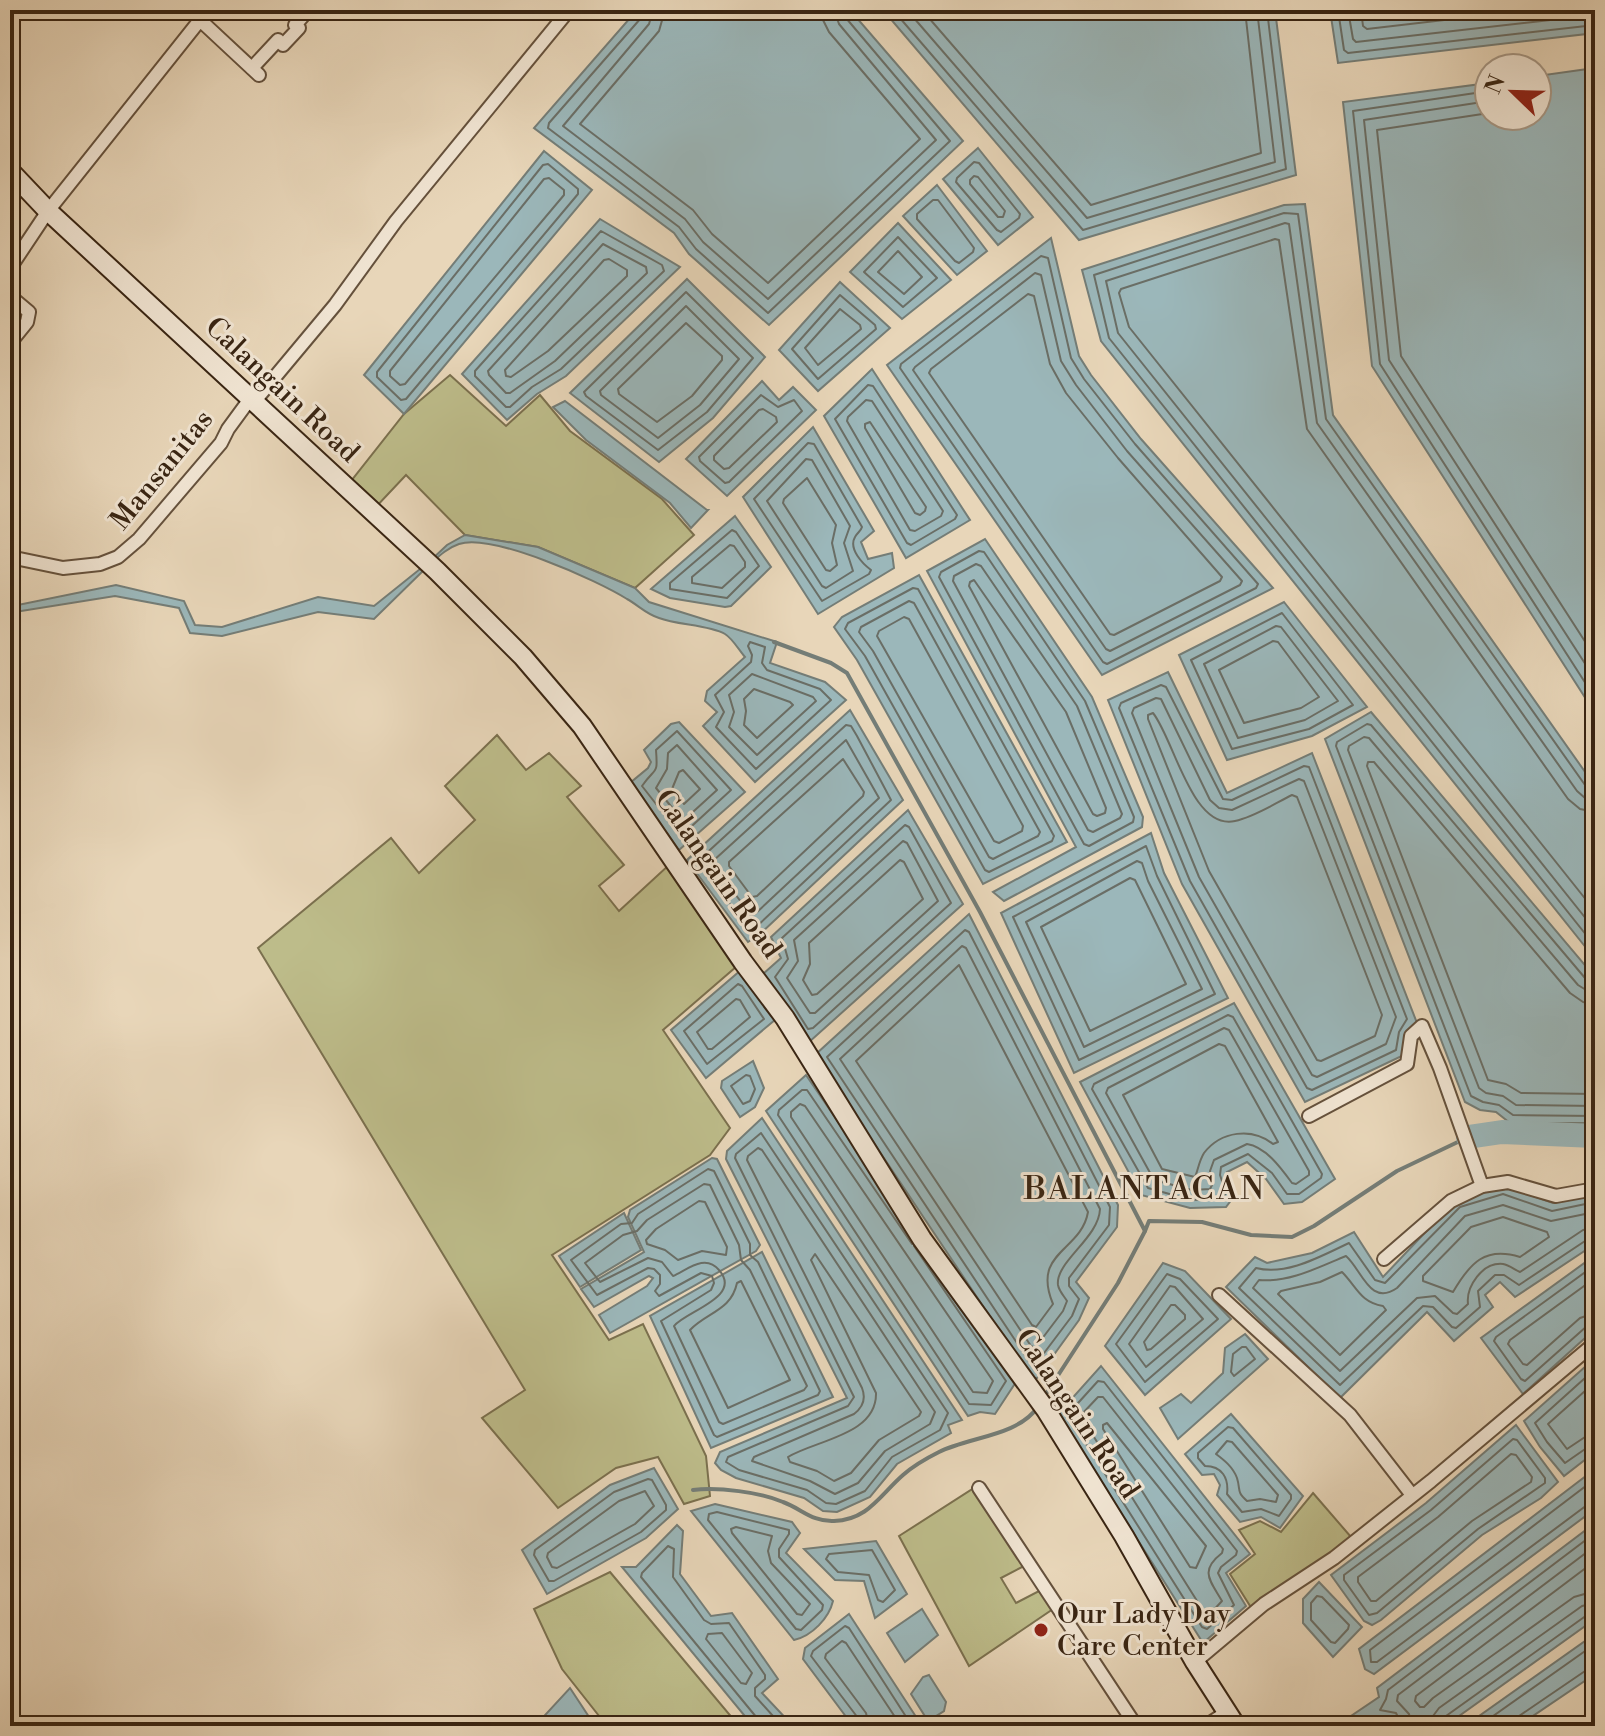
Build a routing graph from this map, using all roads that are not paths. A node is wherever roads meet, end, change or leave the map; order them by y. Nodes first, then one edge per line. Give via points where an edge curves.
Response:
1 (569, 10) edge
2 (303, 16) dead end
3 (10, 171) edge
4 (48, 211) junction
5 (10, 268) edge
6 (10, 296) edge
7 (10, 343) edge
8 (252, 400) junction
9 (10, 557) edge
10 (1309, 1116) dead end
11 (1482, 1186) junction
12 (1595, 1189) edge
13 (1384, 1259) dead end
14 (1219, 1295) dead end
15 (1595, 1343) edge
16 (979, 1488) dead end
17 (1412, 1495) junction
18 (1195, 1662) junction
19 (1231, 1719) edge
20 (1136, 1726) edge
21 (1206, 1726) edge

1 - 8 street, Mansanitas via 396,221 335,305
2 - 4 street via 295,25 299,28 283,45 278,40 255,72 200,20
3 - 4 street, Calangain Road
4 - 5 street
4 - 8 street, Calangain Road
6 - 7 street via 29,312
8 - 9 street, Mansanitas via 221,443 118,557 63,568
8 - 18 street, Calangain Road via 432,566 523,657 582,726 785,1018 922,1239 1046,1410
10 - 11 street via 1407,1064 1411,1036 1422,1026
11 - 12 street via 1508,1182 1556,1196
11 - 13 street via 1451,1201
14 - 17 street via 1350,1415
15 - 17 street
16 - 20 street
17 - 18 street
18 - 19 street, Calangain Road
19 - 21 street

